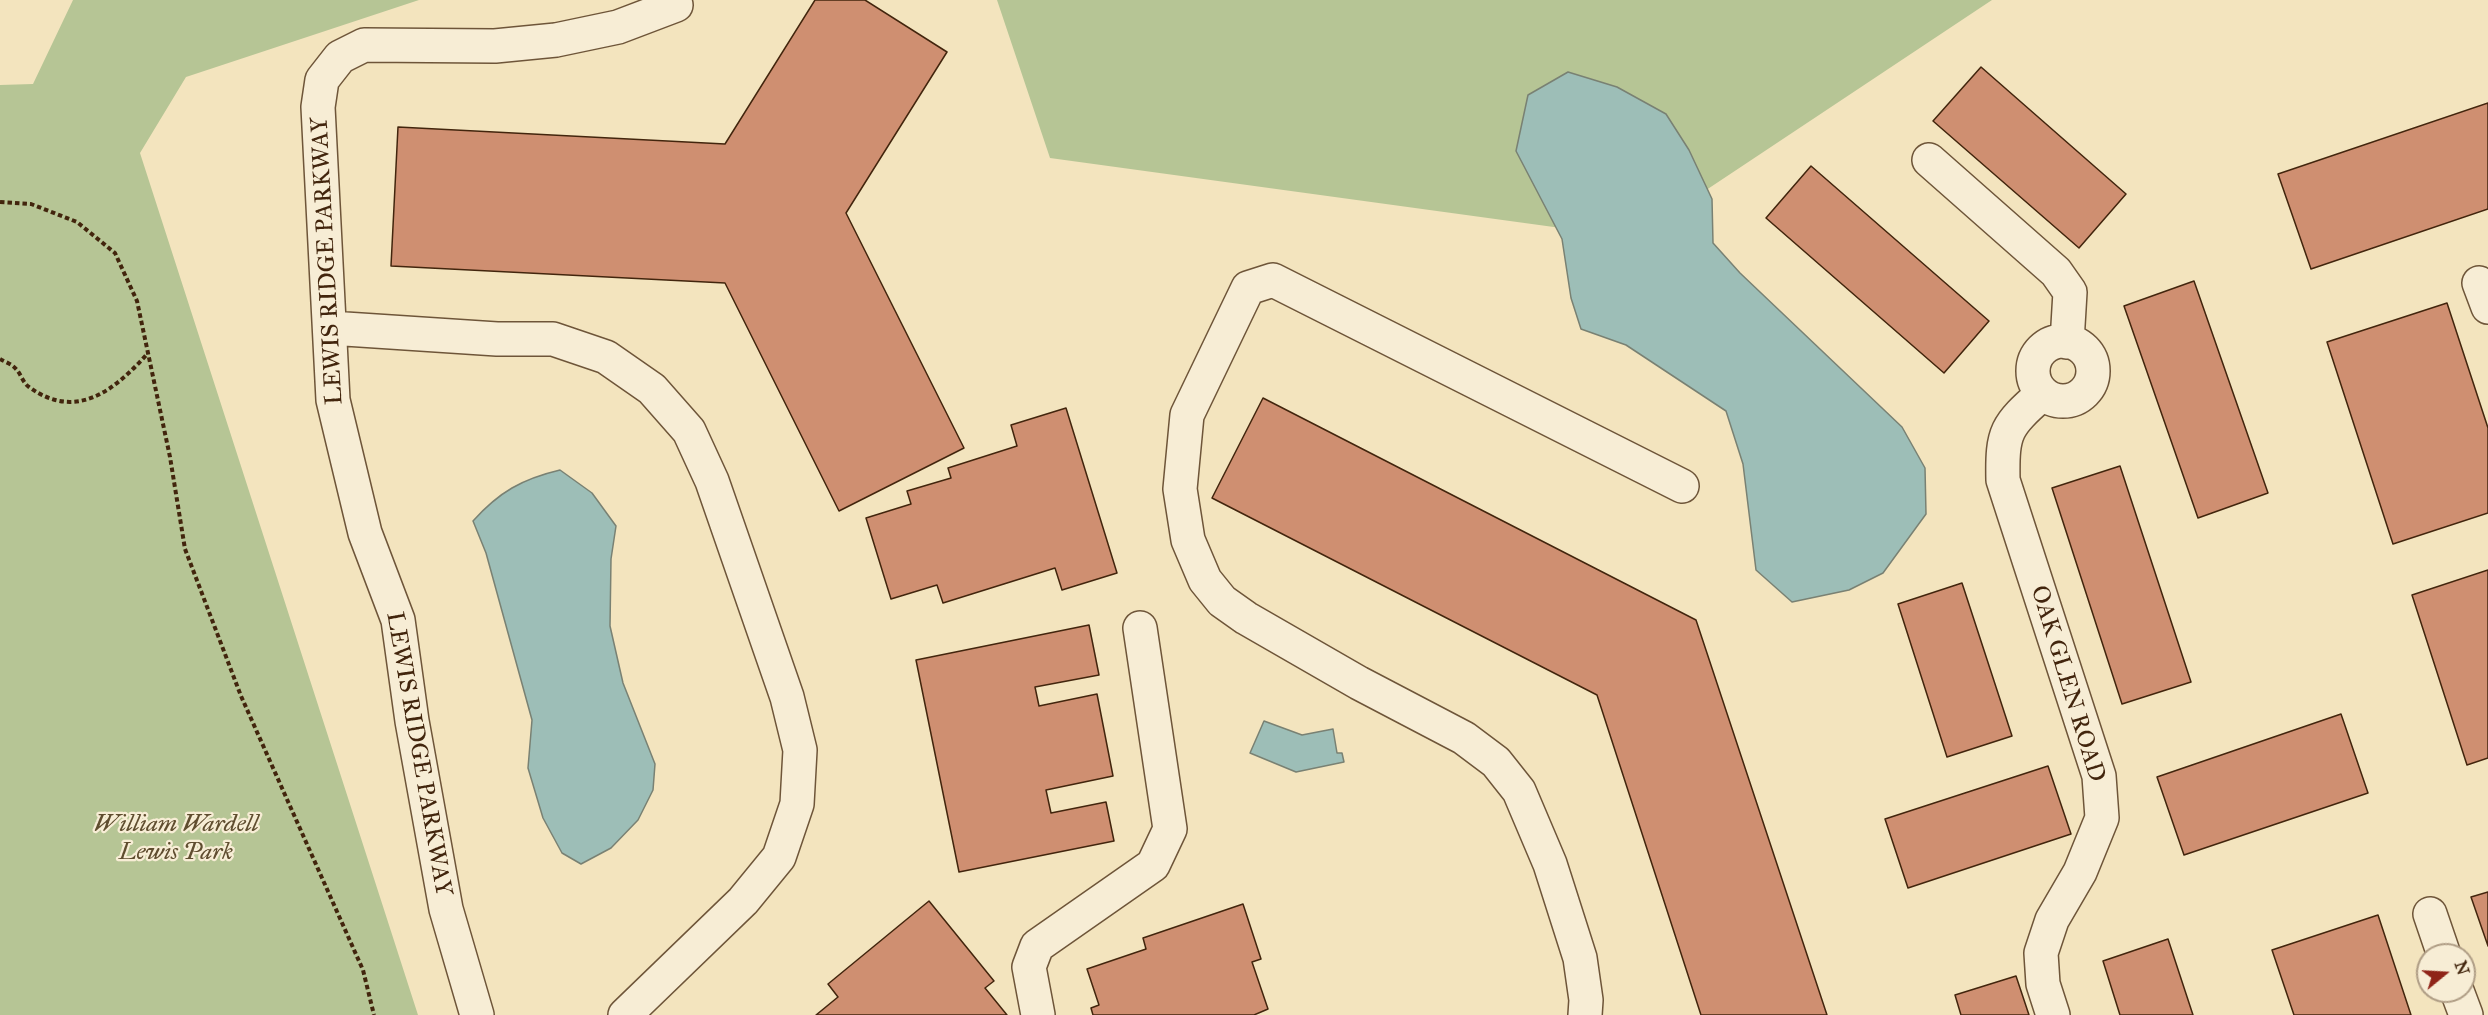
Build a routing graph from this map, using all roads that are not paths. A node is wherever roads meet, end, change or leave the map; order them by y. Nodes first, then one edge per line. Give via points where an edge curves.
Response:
1 (676, 5) dead end
2 (1929, 160) dead end
3 (330, 328) junction
4 (2067, 342) junction
5 (2042, 394) junction
6 (1682, 486) dead end
7 (1140, 628) dead end
8 (2430, 914) dead end
9 (2440, 943) edge
10 (477, 1015) edge
11 (625, 1015) edge
12 (1038, 1015) edge
13 (1585, 1015) edge
14 (2053, 1015) edge

1 - 3 street, LEWIS RIDGE PARKWAY via 618,27 556,40 495,46 364,45 340,57 322,80 318,107
2 - 4 street via 2056,272 2070,292
3 - 10 street, LEWIS RIDGE PARKWAY via 333,400 365,533 398,620 446,909
3 - 11 street via 553,339 606,357 652,389 688,431 712,481 788,697 800,750 797,804 779,857 750,892
4 - 5 street via 2053,342 2036,354 2032,375
4 - 5 street via 2074,342 2090,356 2093,377 2081,395 2061,402
5 - 14 street, OAK GLEN ROAD via 2014,418 2002,446 2003,480 2099,776 2102,818 2040,953 2043,984
6 - 13 street via 1273,280 1248,288 1187,415 1180,489 1188,540 1205,580 1222,601 1246,618 1464,738 1496,762 1519,790 1550,864 1580,958
7 - 12 street via 1170,829 1153,865 1037,946 1029,967
8 - 9 street

